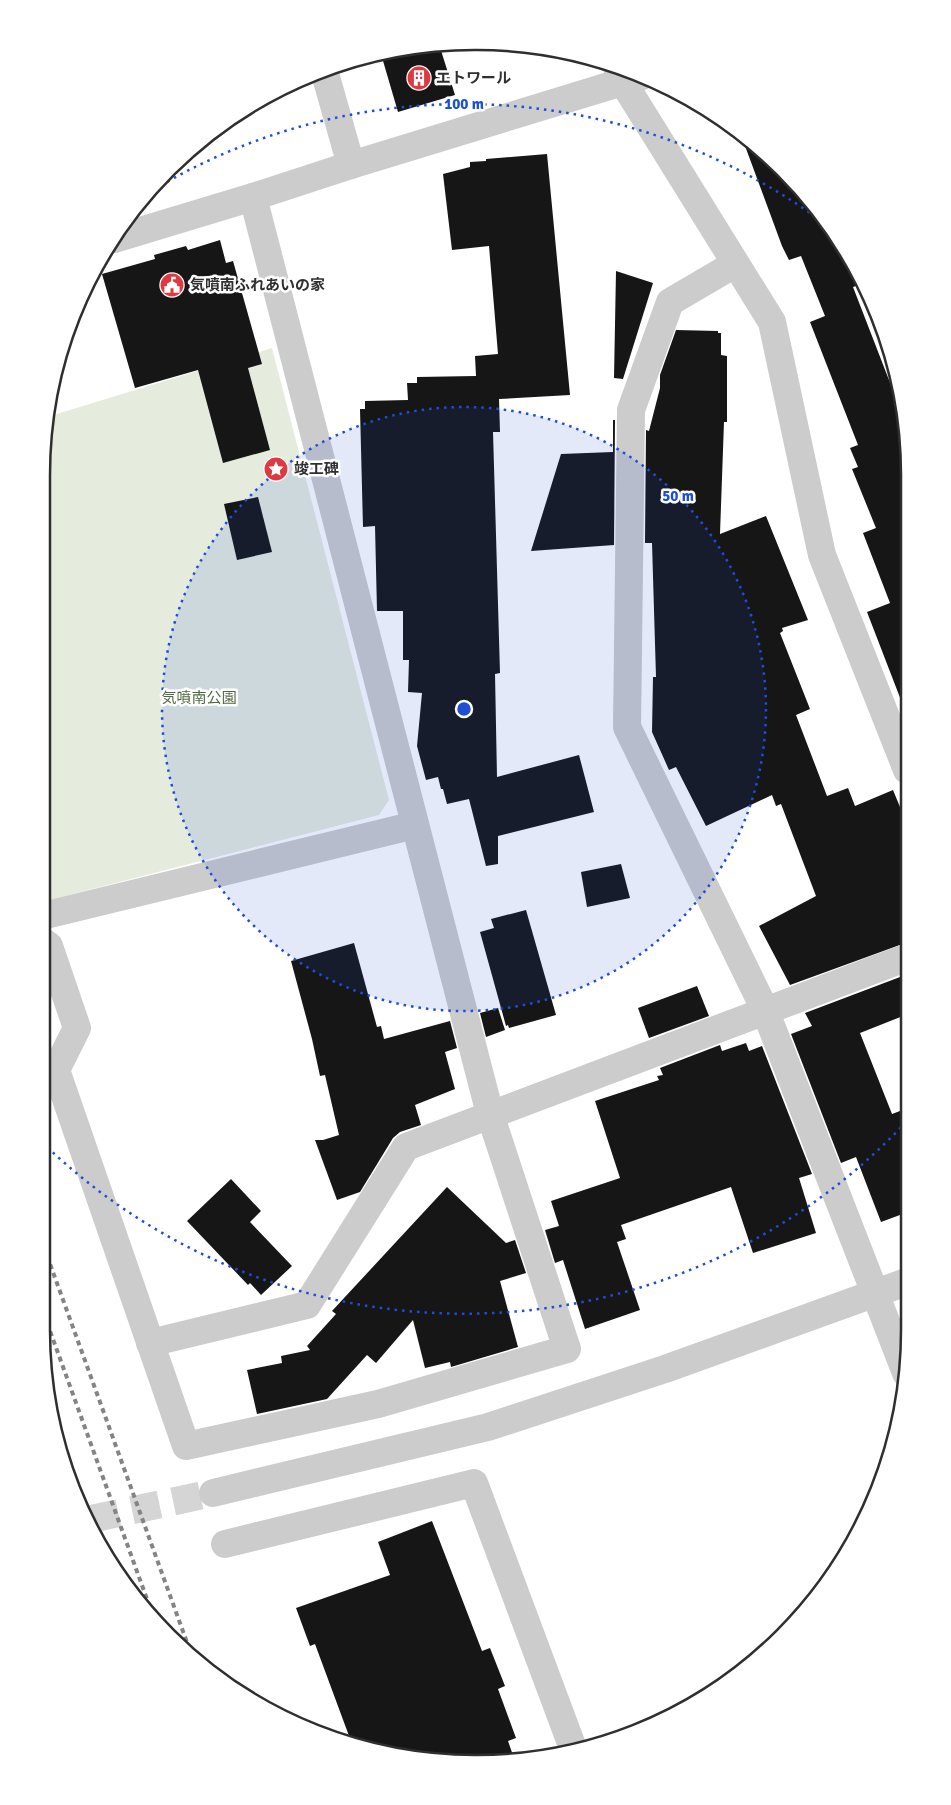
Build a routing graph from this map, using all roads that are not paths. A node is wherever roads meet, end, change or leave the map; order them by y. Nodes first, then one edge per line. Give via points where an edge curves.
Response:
1 (326, 77) edge
2 (623, 77) edge
3 (630, 79) edge
4 (351, 164) junction
5 (253, 197) junction
6 (124, 236) edge
7 (734, 264) junction
8 (901, 755) edge
9 (416, 825) junction
10 (50, 914) edge
11 (50, 949) edge
12 (901, 960) edge
13 (765, 1010) junction
14 (490, 1114) junction
15 (901, 1284) edge
16 (876, 1294) junction
17 (150, 1343) junction
18 (900, 1357) edge
19 (213, 1493) tunnel mouth
20 (226, 1544) dead end
21 (571, 1744) edge

1 - 4 street
2 - 4 street
3 - 7 street
4 - 5 street
5 - 6 street
5 - 9 street
7 - 8 street via 772,322 822,554
7 - 13 street via 670,302 631,410 627,727
9 - 10 street
9 - 14 street
11 - 17 street via 77,1028 56,1070
12 - 13 street
13 - 14 street
13 - 16 street
14 - 17 street via 406,1147 307,1304
14 - 17 street via 567,1349 378,1404 186,1446
15 - 16 street
16 - 18 street
16 - 19 street via 665,1370 488,1426
20 - 21 street via 474,1483

